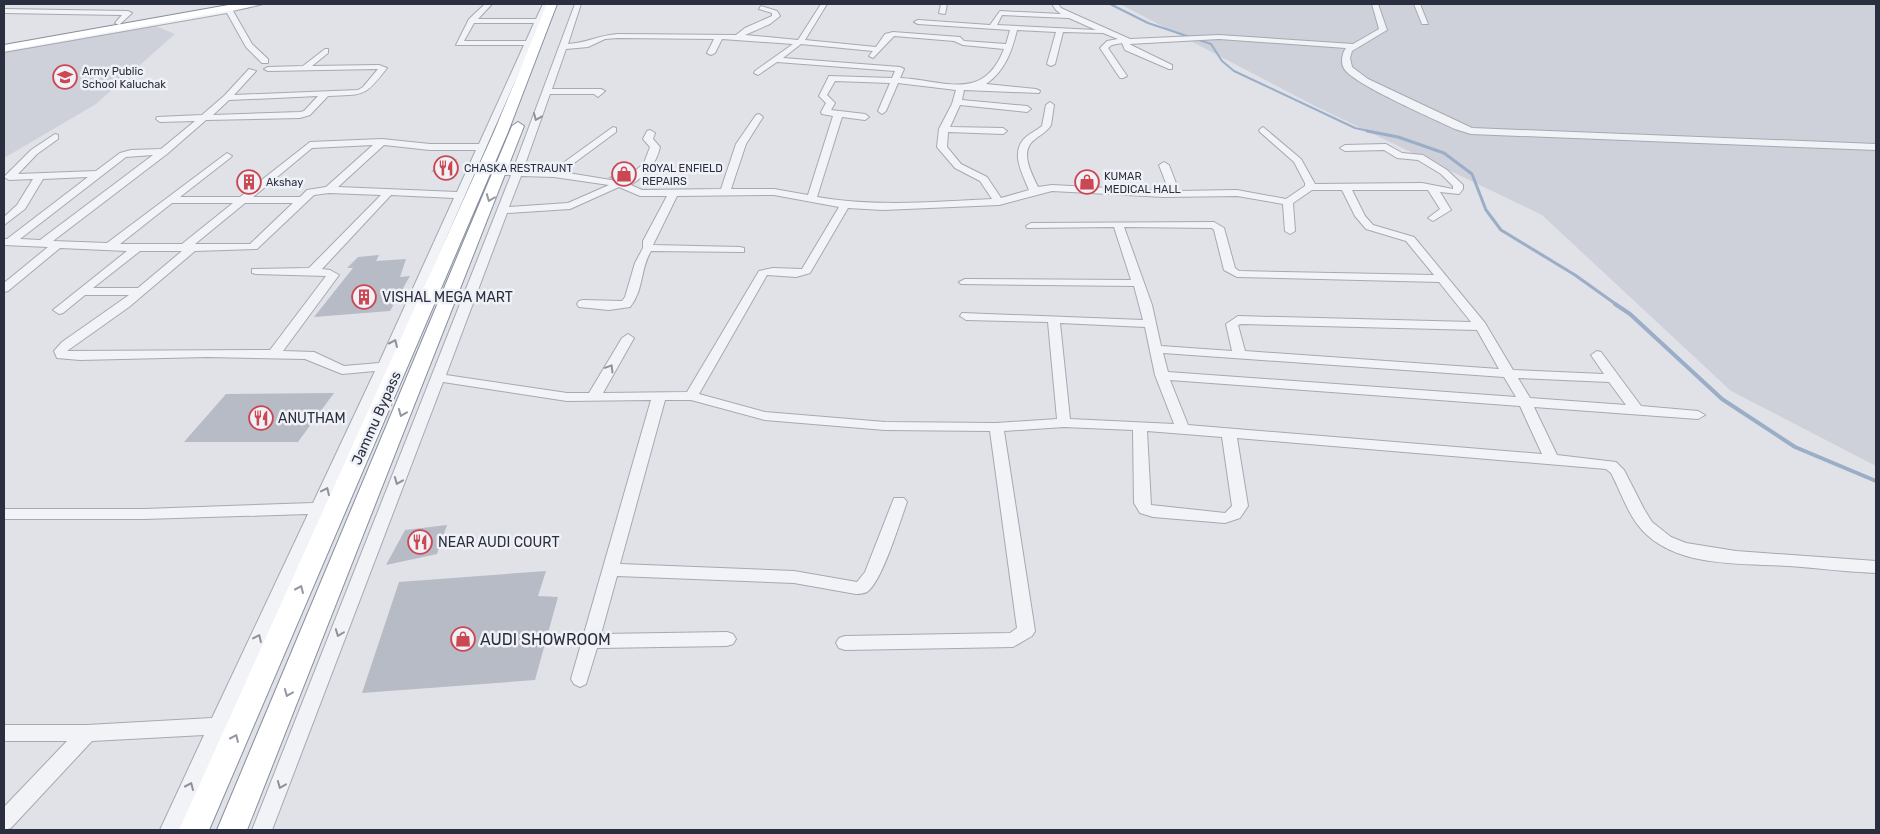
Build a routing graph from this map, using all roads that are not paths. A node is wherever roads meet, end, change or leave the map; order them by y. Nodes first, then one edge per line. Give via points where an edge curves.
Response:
1 (14, 4) edge
2 (248, 4) edge
3 (260, 4) edge
4 (489, 4) edge
5 (546, 4) edge
6 (552, 4) edge
7 (560, 4) edge
8 (578, 4) edge
9 (824, 4) edge
10 (944, 4) edge
11 (1006, 4) edge
12 (1055, 4) edge
13 (1375, 4) edge
14 (1417, 4) edge
15 (229, 6) edge
16 (761, 8) dead end
17 (4, 10) edge
18 (943, 13) dead end
19 (1000, 13) junction
20 (1044, 15) junction
21 (1071, 16) junction
22 (472, 21) junction
23 (539, 21) junction
24 (918, 22) dead end
25 (1425, 22) dead end
26 (119, 23) junction
27 (969, 25) junction
28 (992, 27) junction
29 (1014, 28) junction
30 (1036, 29) junction
31 (1060, 30) junction
32 (1111, 33) junction
33 (719, 37) junction
34 (738, 37) junction
35 (960, 39) junction
36 (1128, 41) junction
37 (800, 42) junction
38 (528, 43) junction
39 (4, 46) edge
40 (1352, 46) junction
41 (564, 47) junction
42 (1010, 47) junction
43 (877, 49) junction
44 (325, 51) dead end
45 (710, 53) dead end
46 (775, 60) junction
47 (1050, 64) dead end
48 (267, 65) junction
49 (868, 65) junction
50 (1169, 67) dead end
51 (305, 68) junction
52 (758, 73) dead end
53 (1123, 76) dead end
54 (897, 81) junction
55 (978, 86) junction
56 (960, 89) junction
57 (1036, 91) dead end
58 (548, 92) junction
59 (324, 94) junction
60 (598, 94) dead end
61 (227, 98) junction
62 (959, 102) junction
63 (1050, 105) dead end
64 (1027, 109) dead end
65 (882, 111) dead end
66 (838, 115) junction
67 (759, 117) dead end
68 (204, 118) junction
69 (866, 118) dead end
70 (160, 119) dead end
71 (943, 129) junction
72 (613, 130) dead end
73 (1263, 130) dead end
74 (1003, 131) dead end
75 (650, 133) dead end
76 (55, 138) dead end
77 (382, 142) junction
78 (482, 147) junction
79 (1876, 147) edge
80 (1345, 148) dead end
81 (164, 152) junction
82 (227, 156) dead end
83 (1164, 165) dead end
84 (513, 171) junction
85 (98, 174) junction
86 (554, 174) junction
87 (40, 176) junction
88 (6, 180) edge
89 (621, 184) junction
90 (1310, 188) junction
91 (1432, 188) junction
92 (1347, 189) junction
93 (329, 190) junction
94 (1035, 191) junction
95 (389, 192) junction
96 (725, 192) junction
97 (673, 194) junction
98 (1175, 194) junction
99 (460, 195) junction
100 (812, 198) junction
101 (172, 200) junction
102 (243, 200) junction
103 (303, 200) junction
104 (999, 202) junction
105 (1288, 202) junction
106 (845, 205) junction
107 (507, 210) junction
108 (1433, 218) dead end
109 (4, 222) edge
110 (1118, 224) junction
111 (1030, 226) dead end
112 (1290, 231) dead end
113 (7, 242) edge
114 (42, 244) junction
115 (57, 245) junction
116 (110, 247) junction
117 (137, 248) junction
118 (188, 248) junction
119 (648, 248) junction
120 (740, 250) dead end
121 (486, 265) junction
122 (256, 271) dead end
123 (312, 272) junction
124 (1442, 279) junction
125 (965, 282) dead end
126 (1138, 283) junction
127 (4, 289) edge
128 (140, 291) junction
129 (82, 292) junction
130 (583, 304) dead end
131 (59, 310) dead end
132 (966, 316) dead end
133 (1054, 319) junction
134 (1150, 324) junction
135 (1481, 326) junction
136 (628, 338) dead end
137 (1156, 349) junction
138 (273, 355) junction
139 (1597, 355) dead end
140 (1240, 356) junction
141 (384, 366) junction
142 (1509, 374) junction
143 (1162, 375) junction
144 (1614, 378) junction
145 (444, 379) junction
146 (659, 396) junction
147 (690, 396) junction
148 (593, 398) junction
149 (1525, 402) junction
150 (1637, 411) junction
151 (1698, 415) dead end
152 (1064, 423) junction
153 (1140, 426) junction
154 (996, 427) junction
155 (1183, 430) junction
156 (1229, 434) junction
157 (1552, 459) junction
158 (899, 502) dead end
159 (318, 508) junction
160 (4, 514) edge
161 (1876, 567) edge
162 (610, 570) junction
163 (591, 640) junction
164 (727, 640) dead end
165 (845, 643) dead end
166 (580, 679) dead end
167 (217, 726) junction
168 (4, 732) edge
169 (87, 733) junction
170 (4, 821) edge
171 (170, 830) edge
172 (194, 830) edge
173 (232, 830) edge
174 (262, 830) edge

1 - 17 street
2 - 39 highway
3 - 15 street
4 - 22 street
5 - 23 street
172 -> 6 highway, Jammu Bypass via 498,141
7 - 84 highway, Jammu Bypass via 533,89
8 - 41 street
9 - 37 street
10 - 18 street
11 - 19 street
12 - 21 street
13 - 40 street via 1383,30
14 - 25 street
15 - 26 street
15 - 39 highway
15 - 48 street via 249,44
16 - 34 street via 775,12 776,16 747,28
17 - 26 street via 128,13
19 - 20 street
19 - 28 street
20 - 21 street
20 - 30 street
21 - 32 street
22 - 23 street
22 - 38 street via 459,43
23 - 38 street
24 - 27 street
26 - 39 street
27 - 28 street
27 - 35 street
28 - 29 street
29 - 30 street
29 - 42 street
30 - 31 street
31 - 32 street
31 - 47 street
32 - 36 street
33 - 34 street
33 - 41 street via 610,36 588,46
33 - 45 street
34 - 37 street
35 - 42 street via 958,41 962,43
35 - 43 street via 893,34
36 - 40 street via 1200,37
36 - 50 street via 1125,44 1128,48
36 - 53 street via 1104,46
37 - 43 street
37 - 46 street
38 - 78 street
40 - 79 street via 1348,50 1346,64 1351,73 1467,130
41 - 58 street
42 - 55 street via 998,69
43 - 49 street
44 - 51 street
46 - 49 street
46 - 52 street
48 - 51 street
48 - 61 street via 252,71
49 - 54 street via 900,68
51 - 59 street via 383,68 364,90
54 - 56 street
54 - 65 street
54 - 66 street via 832,78 823,96 831,102 825,112
55 - 56 street
55 - 57 street
56 - 62 street
58 - 60 street via 601,90
58 -> 84 street
59 - 61 street
59 - 68 street via 304,114
61 - 68 street
62 - 64 street
62 - 71 street
63 - 94 street via 1045,128 1029,138 1022,151
66 - 69 street
66 - 100 street
67 - 96 street via 740,144
68 - 70 street
68 - 81 street
71 - 74 street
71 - 104 street via 944,152 958,166 984,179
72 - 86 street
73 - 90 street via 1298,160
75 - 89 street via 648,139 655,147 653,159 646,168
76 - 88 street via 28,157
77 - 78 street via 430,147
77 - 93 street
77 - 102 street via 310,145
78 - 99 street
80 - 91 street via 1386,147 1400,156 1420,157 1458,185 1455,192
81 - 85 street via 127,154
81 - 114 street
82 - 101 street
83 - 98 street
84 - 86 street
84 - 107 street
84 - 121 street
84 -> 173 highway, Jammu Bypass
85 - 87 street
85 - 113 street
86 - 89 street
87 - 88 street
87 - 109 street via 24,203
89 - 97 street via 640,193
89 - 107 street via 570,206
90 - 92 street
90 - 105 street
91 - 92 street
91 - 108 street via 1446,210
92 - 124 street via 1364,225 1410,239
93 - 95 street
93 - 103 street via 312,192
94 - 98 street via 1052,188
94 - 104 street
95 - 99 street
95 - 123 street
96 - 97 street
96 - 100 street via 774,192
97 - 119 street via 648,241
98 - 105 street via 1237,194
141 -> 99 street
100 - 106 street
101 - 102 street
101 - 116 street
102 - 103 street
102 - 118 street
103 - 118 street via 253,247
104 - 106 street via 916,208
105 - 112 street
106 - 147 street via 806,271 763,273
107 - 121 street
110 - 111 street
110 - 124 street via 1214,225 1219,228 1230,270 1237,274
110 - 126 street
113 - 114 street
114 - 115 street
115 - 116 street
115 - 127 street
116 - 117 street
117 - 118 street
117 - 129 street
118 - 128 street
119 - 120 street
119 - 130 street via 640,260 634,293 626,304
121 - 145 street
122 - 123 street
123 - 138 street via 326,272 332,276
124 - 135 street
125 - 126 street
126 - 134 street
128 - 129 street
128 - 138 street via 66,345 60,350 61,354
129 - 131 street
132 - 133 street
133 - 134 street
133 - 152 street
134 - 137 street
135 - 140 street via 1238,320 1232,324
135 - 142 street
148 -> 136 street
137 - 140 street
137 - 143 street
138 - 141 street via 314,356 342,370
139 - 144 street
140 - 142 street
159 -> 141 street
142 - 144 street
142 - 149 street
143 - 149 street
143 - 155 street
144 - 150 street
145 - 148 street
145 -> 174 street
146 - 147 street
146 - 148 street
146 - 162 street
147 - 154 street via 765,416 885,426
149 - 150 street
149 - 157 street
150 - 151 street
152 - 153 street
152 - 154 street
153 - 155 street
153 - 156 street via 1142,503 1145,509 1164,513 1225,518 1238,511 1240,506
154 - 165 street via 1026,631 1013,640
155 - 156 street
156 - 157 street
157 - 161 street via 1611,465 1617,470 1644,523 1664,542 1680,548 1728,556
158 - 162 street via 872,574 862,587 794,577
159 - 160 street via 144,514
167 -> 159 street
162 - 163 street
163 - 164 street
163 - 166 street
167 - 169 street
171 -> 167 street
168 - 169 street
169 - 170 street

